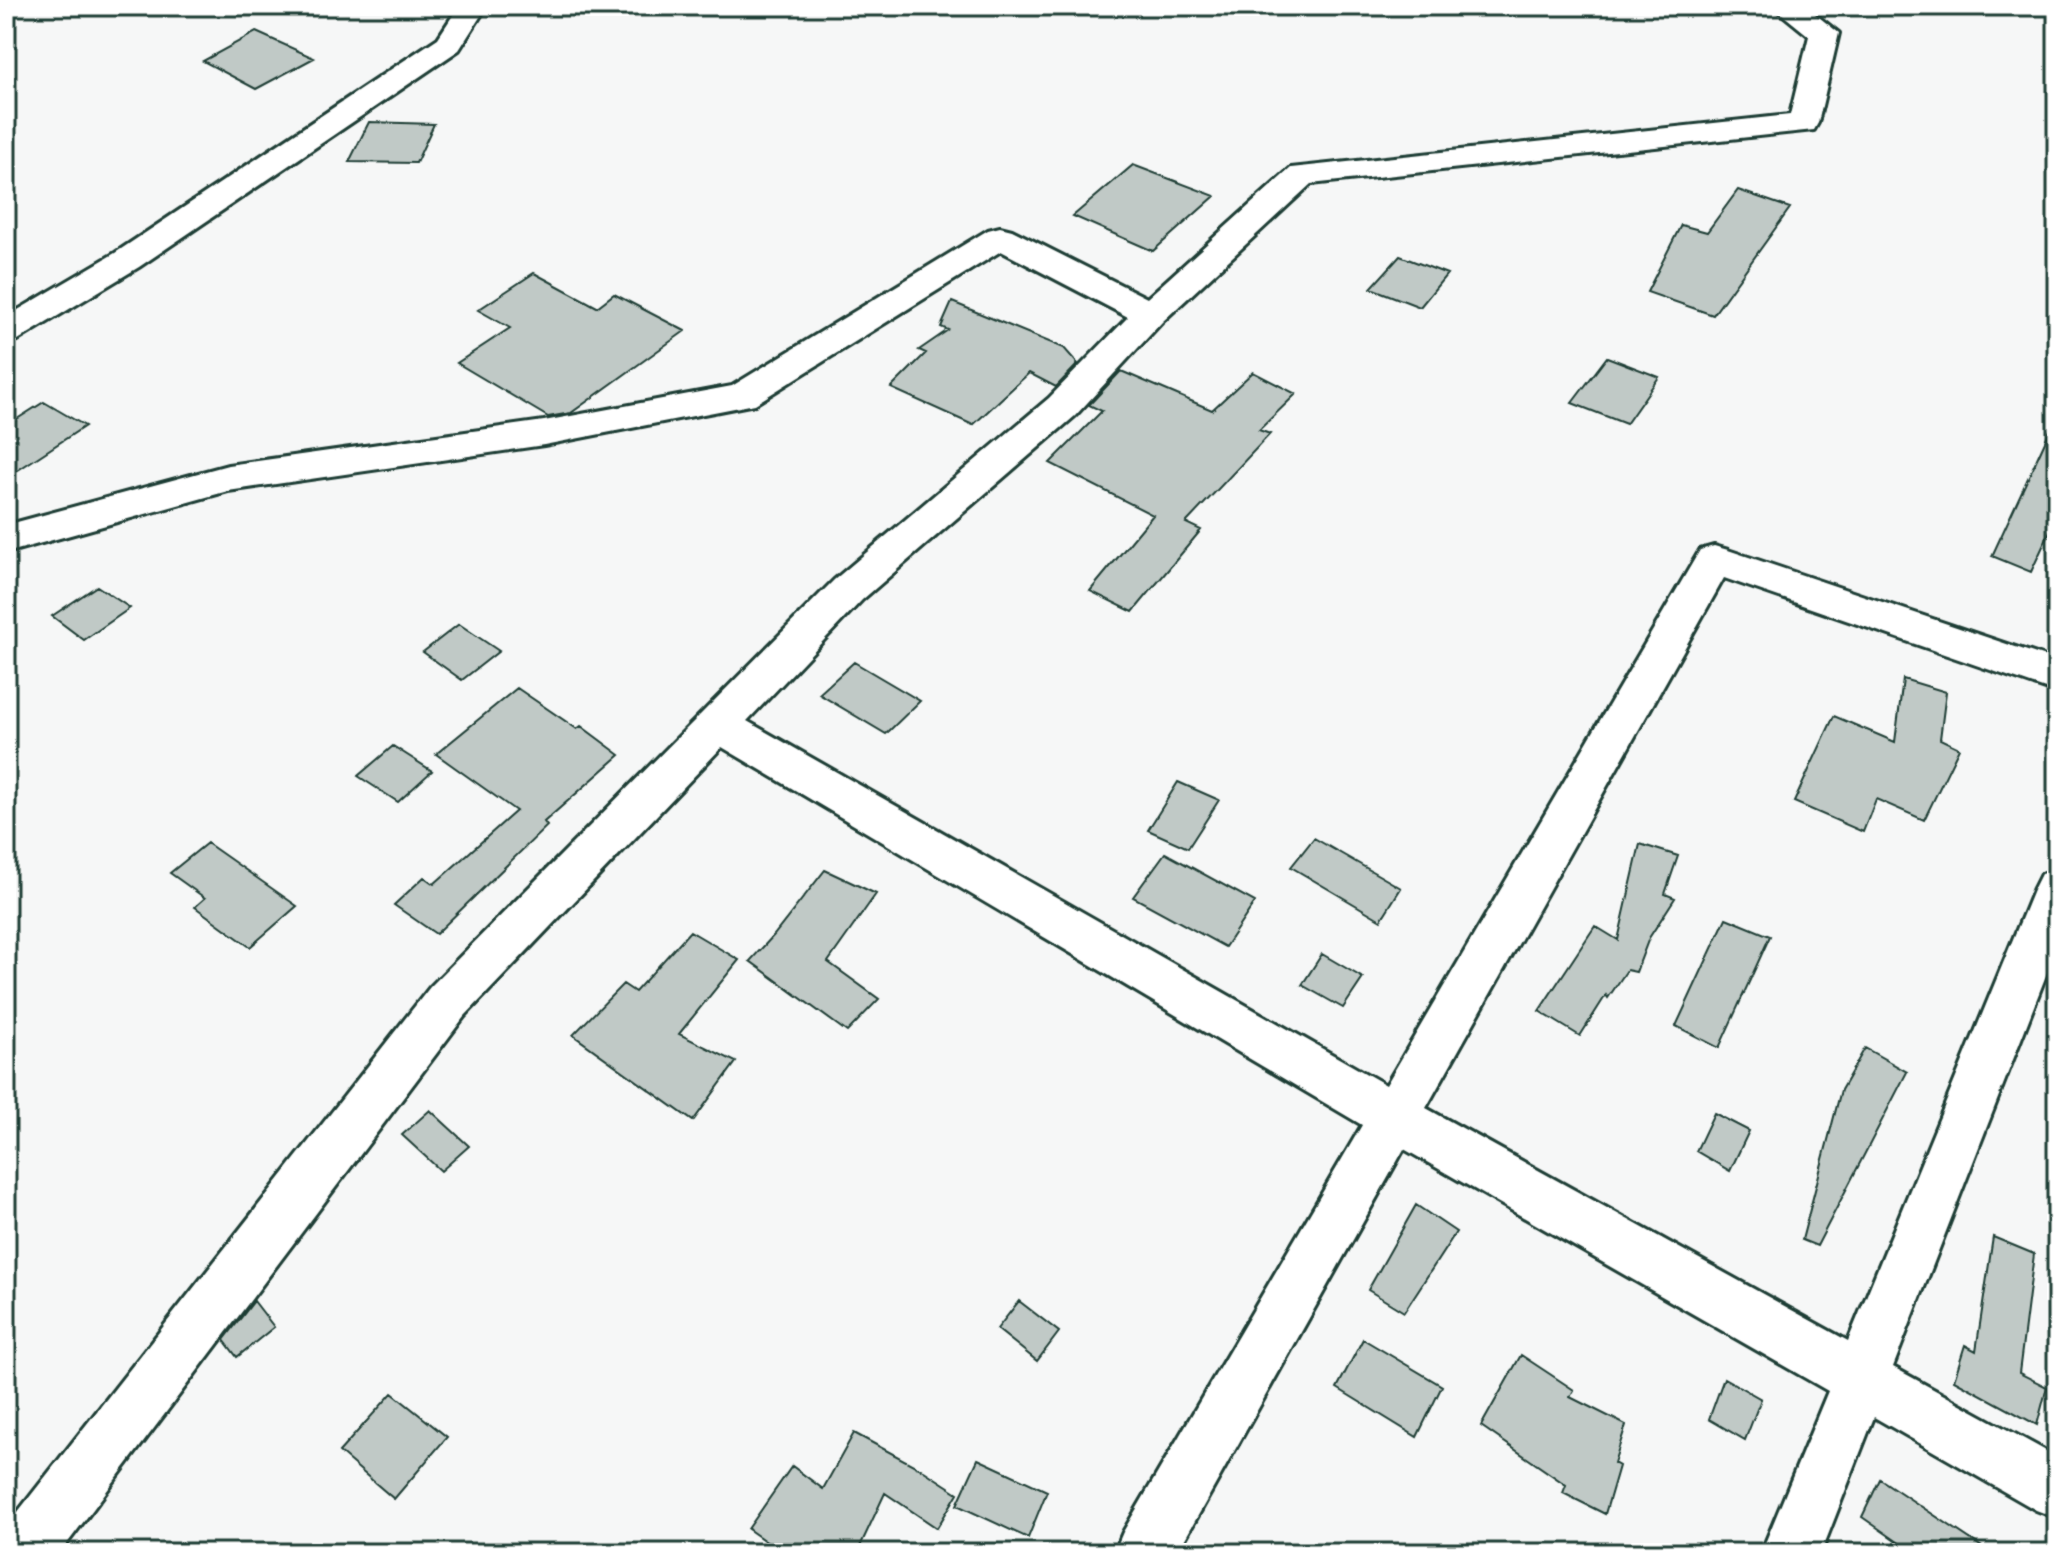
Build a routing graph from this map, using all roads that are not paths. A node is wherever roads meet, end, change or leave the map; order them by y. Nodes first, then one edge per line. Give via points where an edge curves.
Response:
1 (473, 6) edge
2 (1786, 6) edge
3 (1150, 314) junction
4 (6, 332) edge
5 (6, 539) edge
6 (2057, 677) edge
7 (717, 724) junction
8 (2057, 888) edge
9 (1393, 1116) junction
10 (1859, 1378) junction
11 (2057, 1489) edge
12 (23, 1553) edge
13 (1144, 1553) edge
14 (1791, 1553) edge

1 - 4 street via 449,44 127,260
2 - 3 street via 1824,33 1803,123 1302,175
3 - 5 street via 1000,237 742,396 544,433 228,478
3 - 7 street via 1062,407 848,590
6 - 9 street via 1714,560
7 - 9 street
7 - 12 street via 447,1002
8 - 10 street
9 - 10 street
9 - 13 street
10 - 11 street
10 - 14 street

